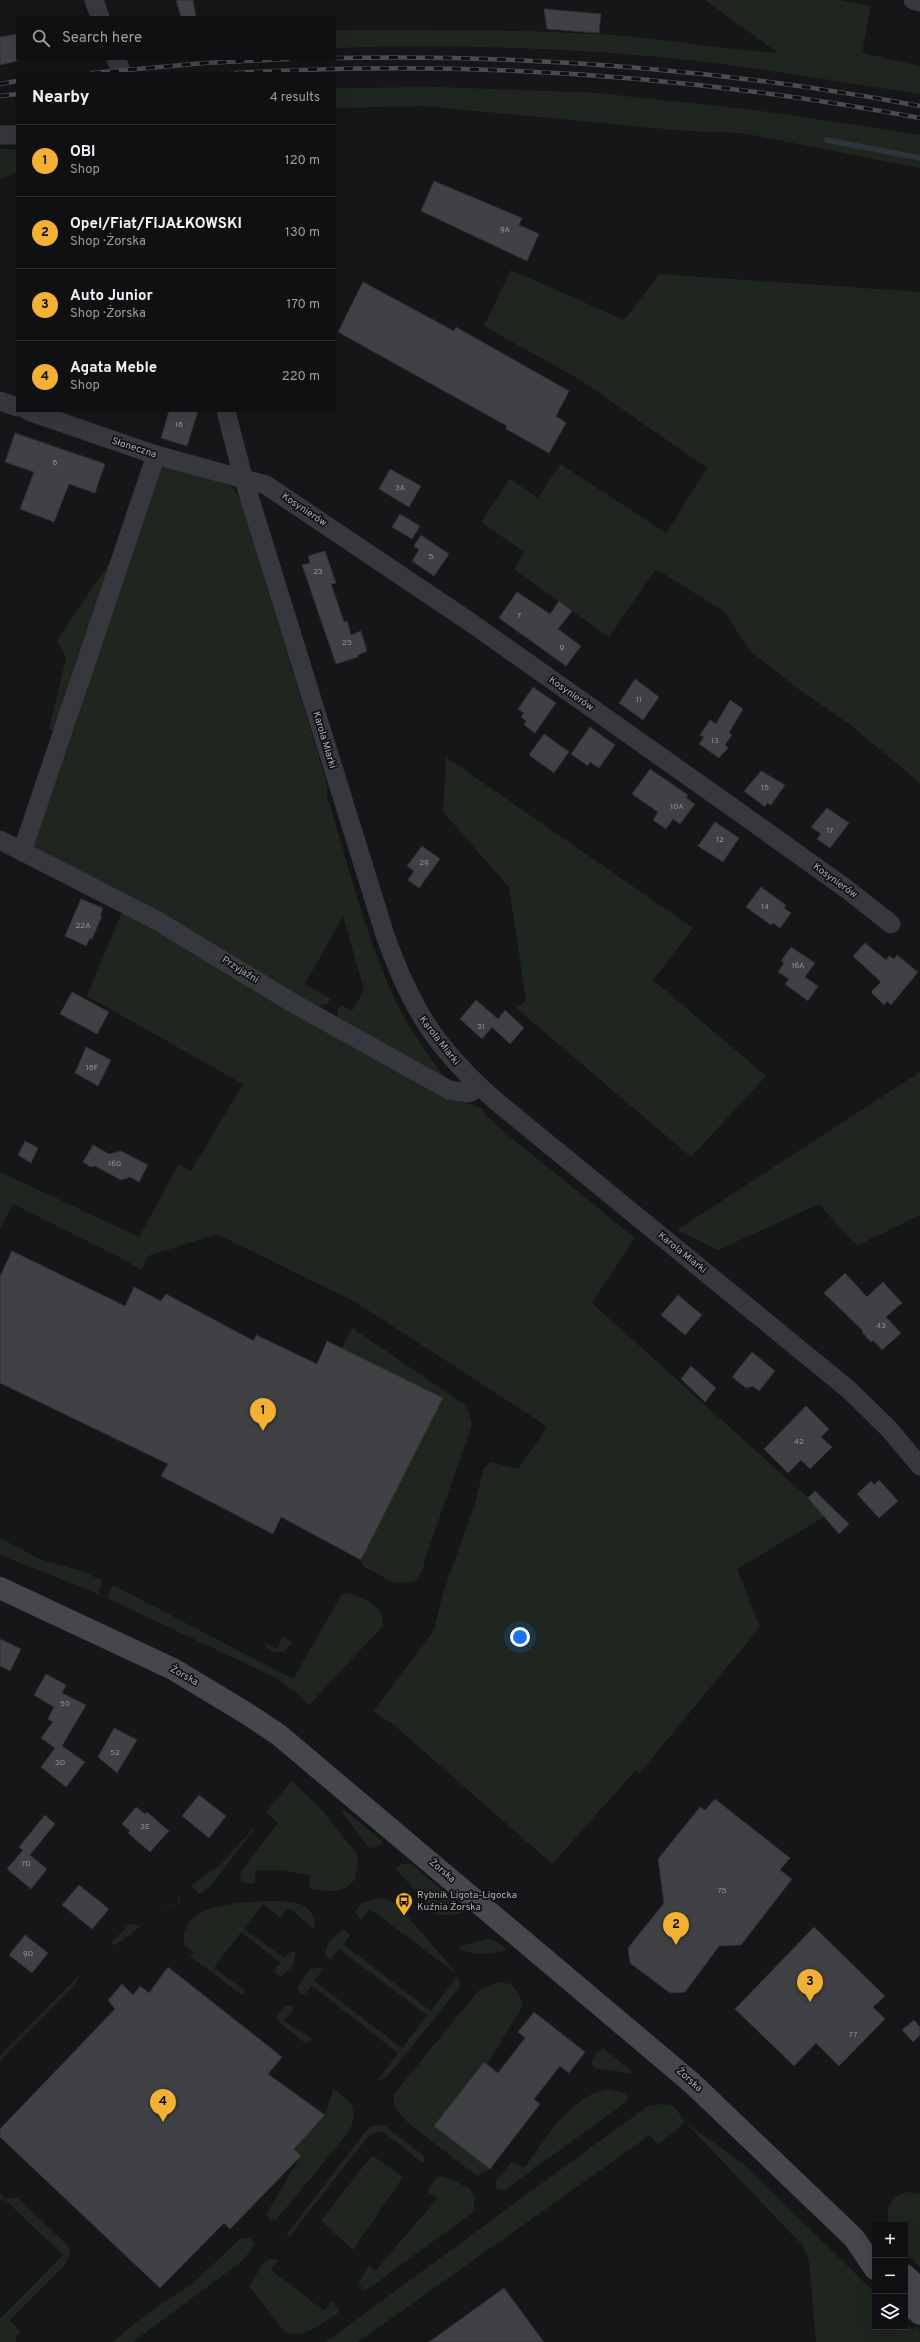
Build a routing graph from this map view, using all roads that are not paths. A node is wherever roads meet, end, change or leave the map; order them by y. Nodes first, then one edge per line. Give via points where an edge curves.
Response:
1 (94, 0) edge
2 (913, 0) edge
3 (920, 2) edge
4 (100, 16) edge
5 (116, 60) edge
6 (122, 72) edge
7 (0, 135) edge
8 (16, 135) edge
9 (0, 401) edge
10 (16, 407) edge
11 (31, 412) edge
12 (226, 412) edge
13 (156, 455) junction
14 (243, 477) junction
15 (0, 840) edge
16 (22, 852) junction
17 (891, 924) dead end
18 (480, 1087) junction
19 (920, 1466) edge
20 (0, 1588) edge
21 (854, 2238) junction
22 (872, 2249) edge
23 (872, 2265) edge
24 (908, 2278) edge
25 (920, 2289) edge
26 (908, 2303) edge
27 (920, 2314) edge

1 - 4 street
2 - 3 street
5 - 6 street
7 - 8 street
9 - 10 street
11 - 13 street, Słoneczna
12 - 14 street, Karola Miarki
13 - 14 street, Słoneczna
13 - 16 street
14 - 17 street, Kosynierów via 266,485 470,622 746,817
14 - 18 street, Karola Miarki via 394,960 412,1002 430,1032
15 - 16 street, Przyjaźni
16 - 18 street, Przyjaźni via 156,920 293,1003 449,1090 469,1094
18 - 19 street, Karola Miarki via 833,1376 876,1416
20 - 21 main road, Żorska via 172,1669 279,1735 692,2082
21 - 22 main road, Żorska
21 - 23 main road, Żorska
24 - 25 main road
26 - 27 main road

